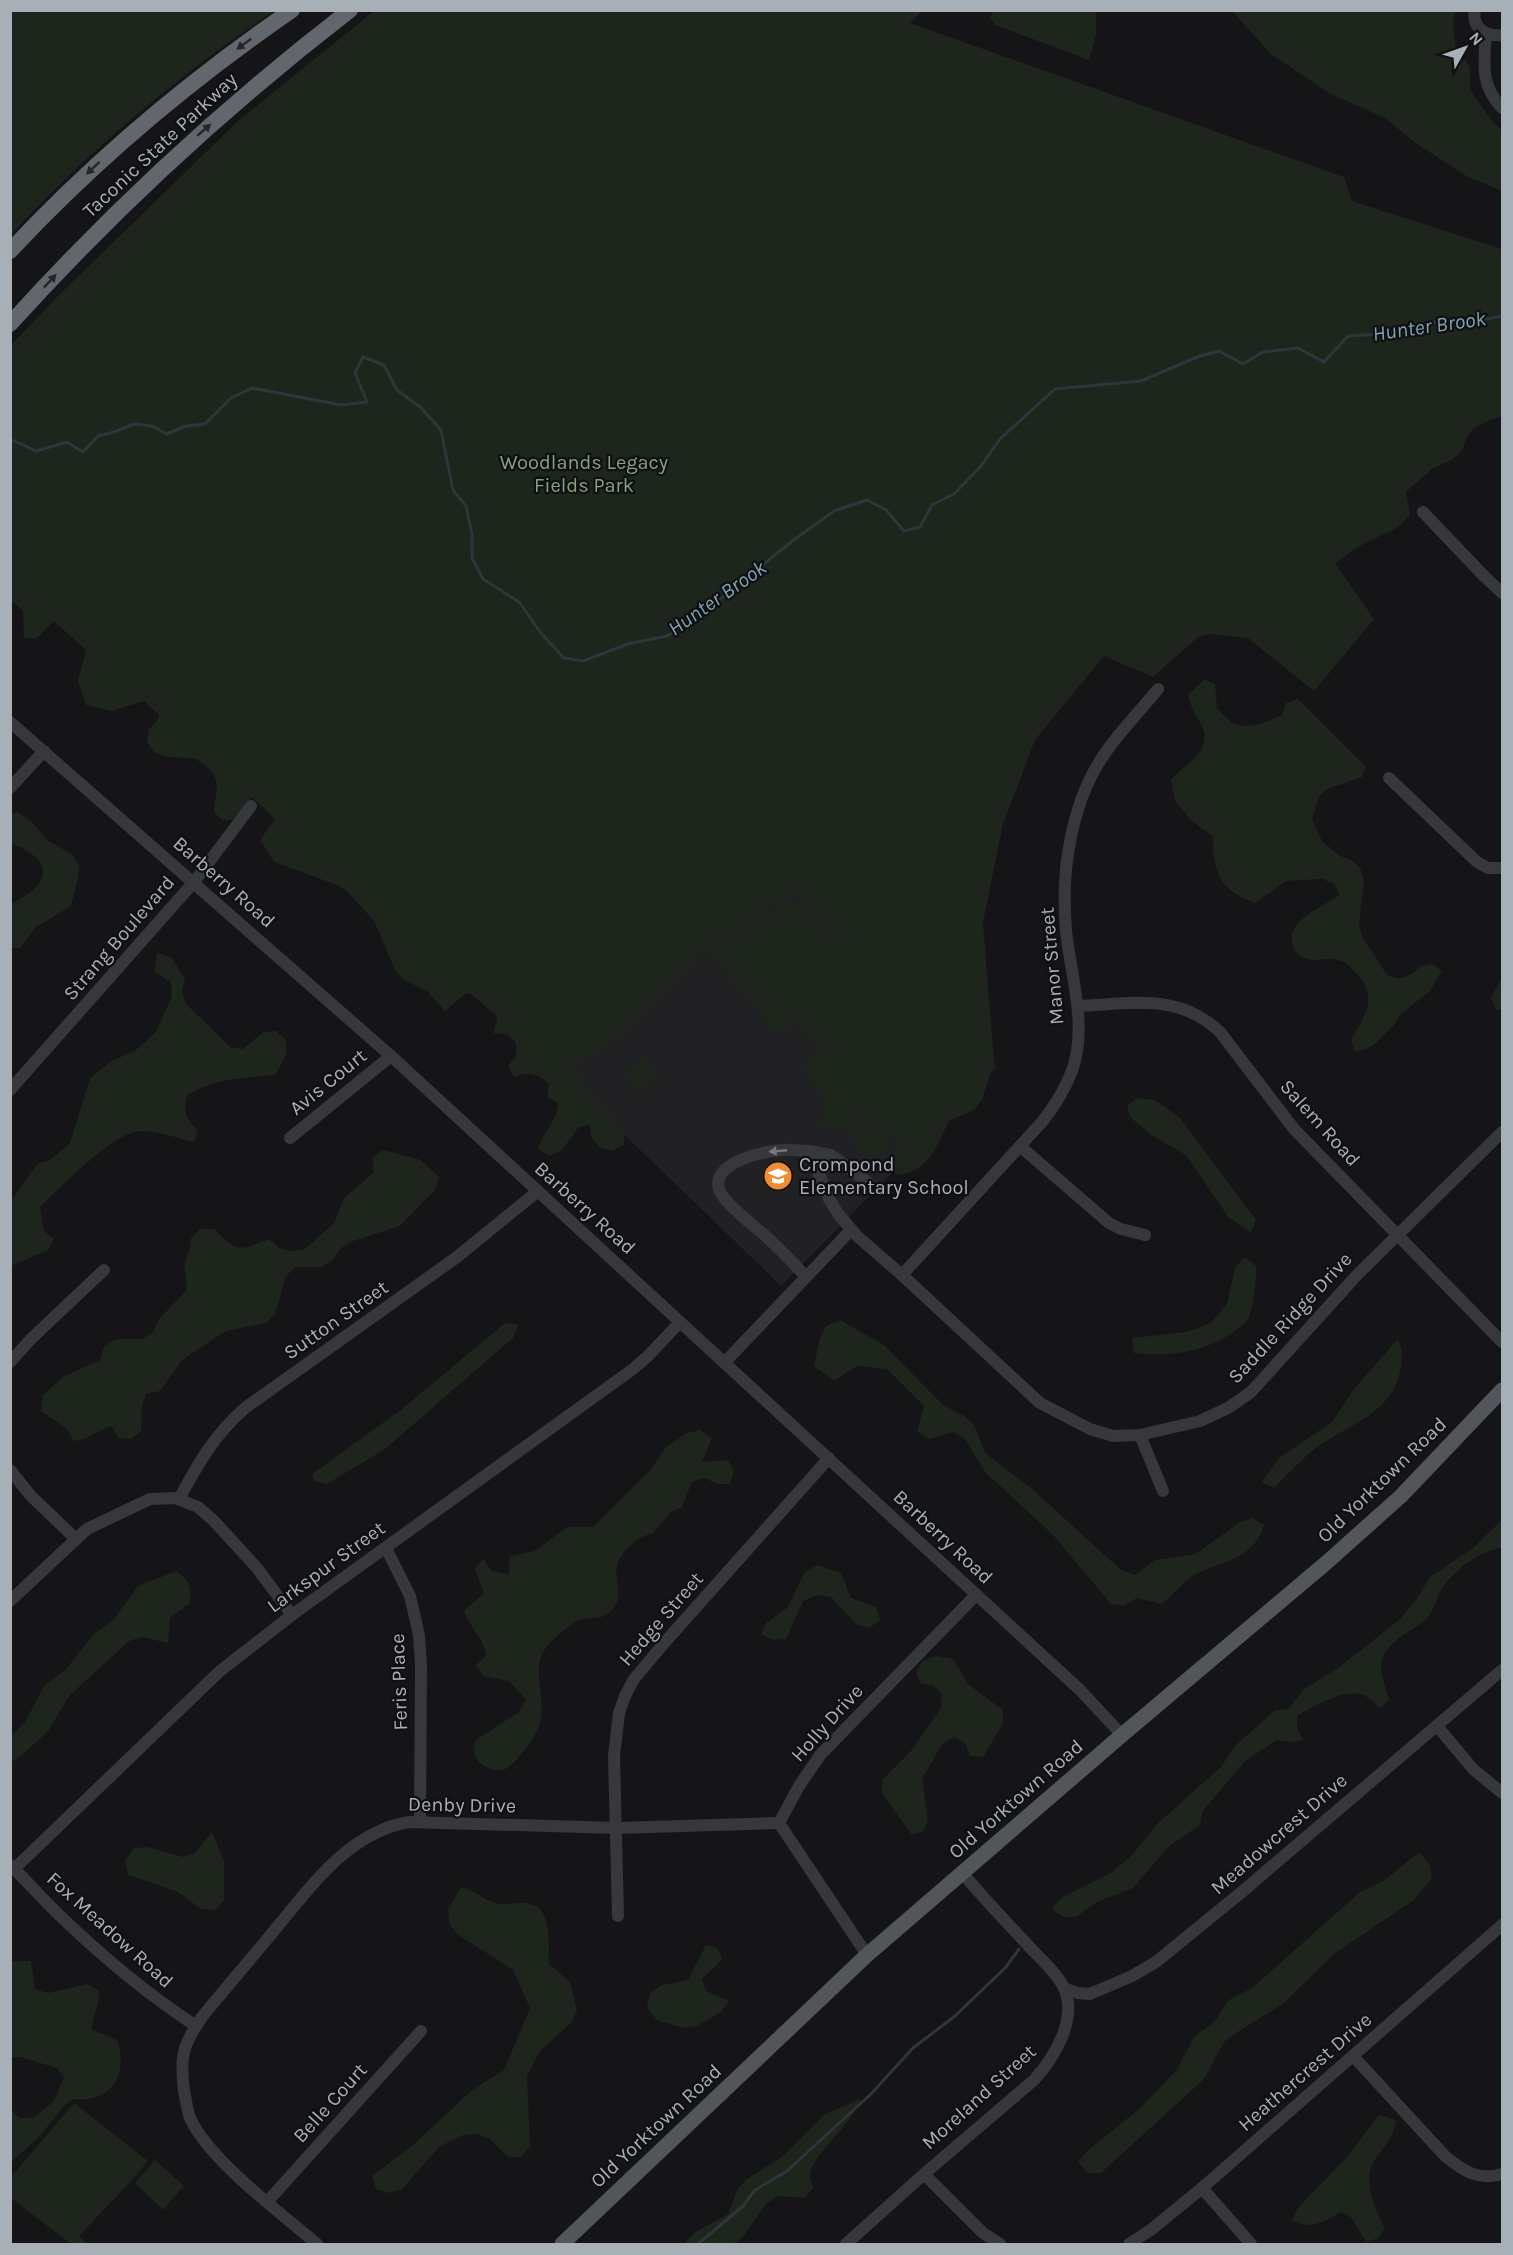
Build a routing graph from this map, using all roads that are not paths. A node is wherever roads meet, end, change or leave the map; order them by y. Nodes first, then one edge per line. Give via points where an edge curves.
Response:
1 (292, 10) edge
2 (350, 10) edge
3 (1475, 10) edge
4 (1486, 34) junction
5 (1503, 34) edge
6 (1503, 108) edge
7 (10, 251) edge
8 (10, 324) edge
9 (1423, 512) dead end
10 (1503, 592) edge
11 (1158, 689) dead end
12 (10, 723) edge
13 (44, 751) junction
14 (1389, 778) dead end
15 (10, 788) edge
16 (251, 806) dead end
17 (1503, 868) edge
18 (194, 882) junction
19 (1078, 1006) junction
20 (391, 1056) junction
21 (10, 1090) edge
22 (1503, 1132) edge
23 (290, 1138) dead end
24 (1021, 1147) junction
25 (810, 1151) junction
26 (869, 1184) dead end
27 (538, 1191) junction
28 (851, 1230) junction
29 (1398, 1234) junction
30 (1145, 1235) dead end
31 (104, 1270) dead end
32 (902, 1275) junction
33 (806, 1277) junction
34 (680, 1322) junction
35 (1503, 1342) edge
36 (10, 1362) edge
37 (725, 1362) junction
38 (1503, 1390) edge
39 (1140, 1435) junction
40 (829, 1458) junction
41 (10, 1470) edge
42 (1163, 1491) dead end
43 (178, 1499) junction
44 (76, 1539) junction
45 (386, 1548) junction
46 (976, 1595) junction
47 (10, 1601) edge
48 (292, 1615) junction
49 (1503, 1670) edge
50 (1437, 1726) junction
51 (1122, 1735) junction
52 (1503, 1793) edge
53 (420, 1822) junction
54 (779, 1823) junction
55 (617, 1828) junction
56 (12, 1867) edge
57 (963, 1874) junction
58 (618, 1916) dead end
59 (1503, 1925) edge
60 (867, 1955) junction
61 (1064, 1988) junction
62 (196, 2026) junction
63 (421, 2031) dead end
64 (1353, 2056) junction
65 (924, 2174) junction
66 (1503, 2174) edge
67 (1202, 2188) junction
68 (268, 2201) junction
69 (317, 2244) edge
70 (562, 2244) edge
71 (846, 2244) edge
72 (1000, 2244) edge
73 (1129, 2244) edge
74 (1251, 2244) edge

1 -> 7 highway, Taconic State Parkway via 217,63 135,129
8 -> 2 highway, Taconic State Parkway via 172,159
3 - 4 street via 1477,26
4 - 5 street
4 - 6 street via 1483,71
9 - 10 street
11 - 19 street, Manor Street via 1094,771 1071,840 1065,886 1066,931
12 - 13 street, Barberry Road
13 - 15 street
13 - 18 street, Barberry Road
14 - 17 street via 1477,862 1488,868
16 - 18 street, Strang Boulevard
18 - 20 street, Barberry Road
18 - 21 street, Strang Boulevard
19 - 24 street, Manor Street via 1077,1050 1072,1071 1055,1104
19 - 29 street, Salem Road via 1166,1003 1208,1020 1294,1129
20 - 23 street, Avis Court
20 - 27 street, Barberry Road
22 - 29 street, Saddle Ridge Drive
24 - 30 street via 1109,1223
24 - 32 street, Manor Street
25 - 26 street via 831,1155
25 - 28 street via 829,1199
25 -> 33 street via 776,1151 737,1161 718,1181 722,1195
27 - 34 street, Barberry Road
27 - 43 street, Sutton Street via 457,1257 226,1424
28 - 32 street
28 - 33 street
29 - 35 street, Salem Road
29 - 39 street, Saddle Ridge Drive via 1251,1392 1200,1421
31 - 36 street
32 - 39 street, Saddle Ridge Drive via 1040,1403 1090,1429 1113,1436
33 - 37 street
34 - 37 street, Barberry Road
34 - 45 street, Larkspur Street via 633,1369
37 - 40 street, Barberry Road
38 - 51 main road, Old Yorktown Road via 1401,1496
39 - 42 street
40 - 46 street, Barberry Road
40 - 55 street, Hedge Street via 634,1679 619,1713 614,1756
41 - 44 street
43 - 44 street via 150,1499 107,1518
43 - 48 street via 198,1507 214,1521 257,1568
44 - 47 street
45 - 48 street, Larkspur Street
45 - 53 street, Feris Place via 410,1596 419,1635
46 - 51 street, Barberry Road via 1080,1690
46 - 54 street, Holly Drive via 821,1754
48 - 56 street, Larkspur Street via 220,1671
49 - 50 street, Meadowcrest Drive
50 - 52 street via 1473,1769
50 - 61 street, Meadowcrest Drive via 1156,1962 1090,1994
51 - 57 main road, Old Yorktown Road
53 - 55 street, Denby Drive
53 - 62 street, Denby Drive via 392,1825 347,1850 305,1894
54 - 55 street, Denby Drive
54 - 60 street
55 - 58 street, Hedge Street
56 - 62 street, Fox Meadow Road via 120,1971
57 - 60 main road, Old Yorktown Road
57 - 61 street
59 - 64 street, Heathercrest Drive
60 - 70 main road, Old Yorktown Road
61 - 65 street, Moreland Street via 1066,2024 1049,2064
62 - 68 street via 181,2064 191,2120 227,2166
63 - 68 street, Belle Court
64 - 66 street via 1460,2168 1481,2177
64 - 67 street, Heathercrest Drive
65 - 71 street, Moreland Street
65 - 72 street via 983,2233
67 - 73 street, Heathercrest Drive
67 - 74 street
68 - 69 street

